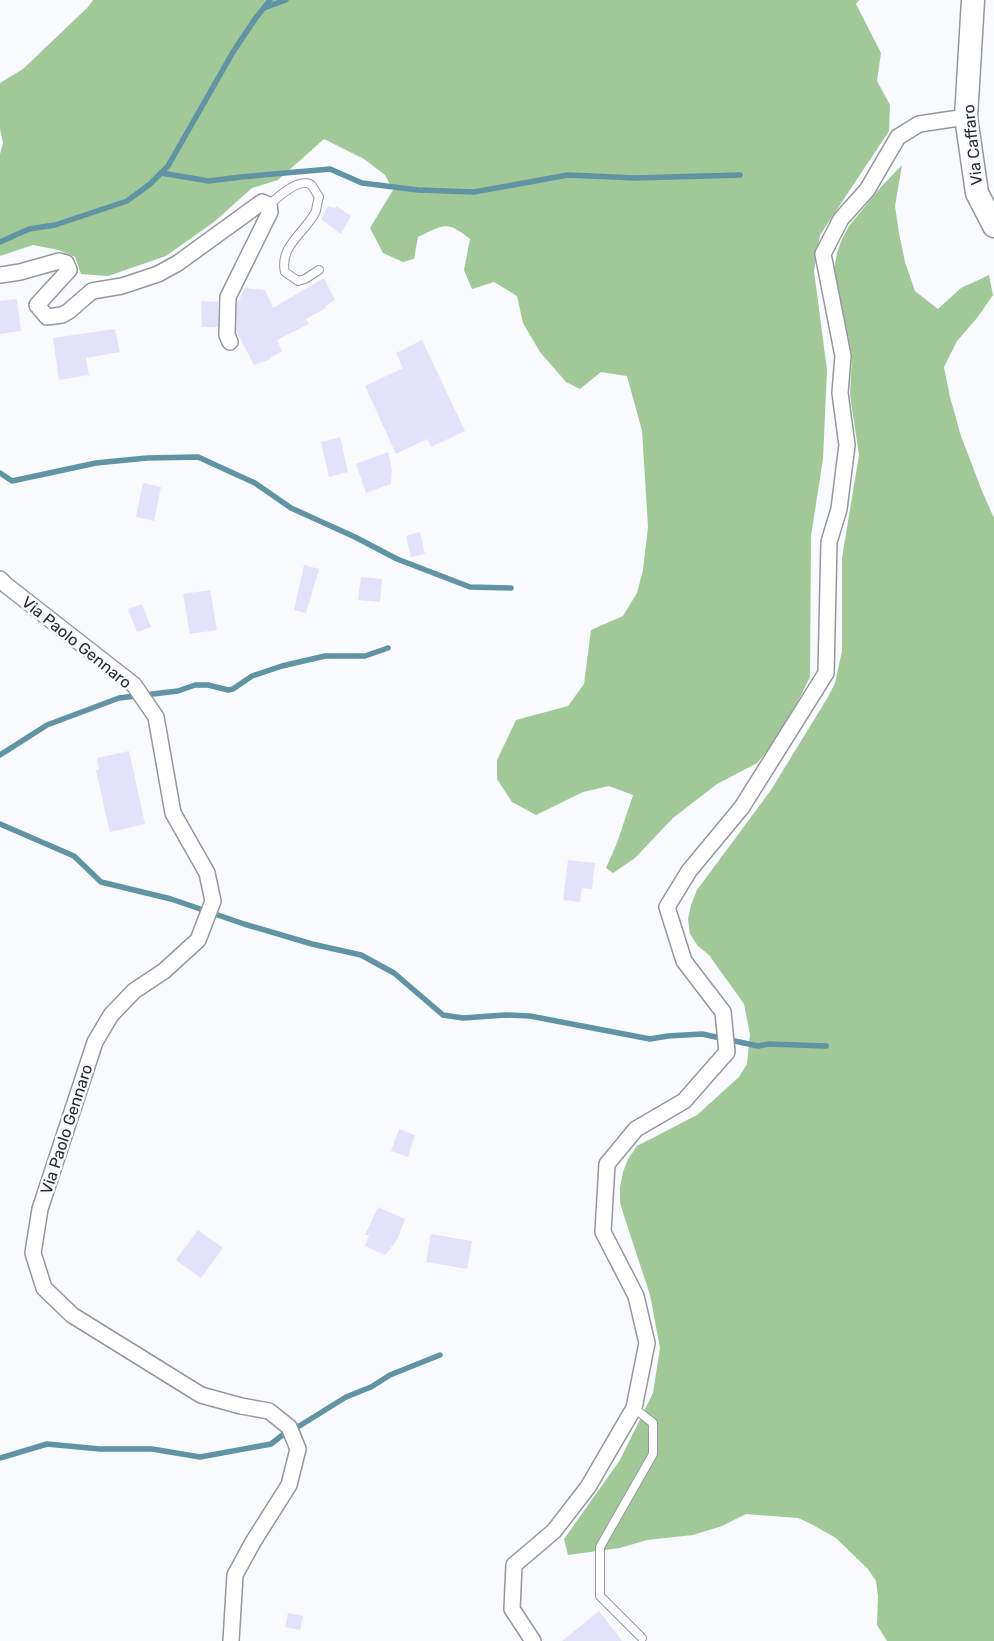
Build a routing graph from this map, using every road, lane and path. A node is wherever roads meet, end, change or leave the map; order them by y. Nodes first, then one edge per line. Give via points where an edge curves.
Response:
1 (973, 0) edge
2 (966, 117) junction
3 (269, 205) junction
4 (994, 226) edge
5 (319, 270) dead end
6 (0, 275) edge
7 (230, 342) dead end
8 (0, 579) edge
9 (634, 1408) junction
10 (642, 1638) dead end
11 (232, 1641) edge
12 (532, 1641) edge

1 - 2 street, Via Caffaro
2 - 4 street, Via Caffaro via 977,193
2 - 9 street via 919,124 898,137 867,190 841,219 824,254 843,356 840,393 847,445 839,509 829,542 826,673 742,807 689,871 667,907 684,961 723,1012 727,1052 684,1101 636,1129 607,1164 603,1232 636,1296 647,1343
3 - 5 lane via 302,183 310,184 315,190 319,197 315,212 291,243 283,264 285,272 298,281
3 - 6 street via 262,202 256,205 178,263 158,274 122,286 92,290 62,315 47,318 38,305 69,270 66,263 58,261
3 - 7 street via 270,212 228,297 227,335
8 - 11 street, Via Paolo Gennaro via 134,685 156,717 173,814 207,873 213,901 198,940 164,971 128,997 111,1015 95,1042 40,1209 33,1253 44,1288 72,1315 201,1395 269,1411 289,1427 298,1449 289,1485 235,1575
9 - 10 lane via 653,1423 653,1454 600,1547 600,1596
9 - 12 street via 588,1487 554,1531 514,1565 512,1609

